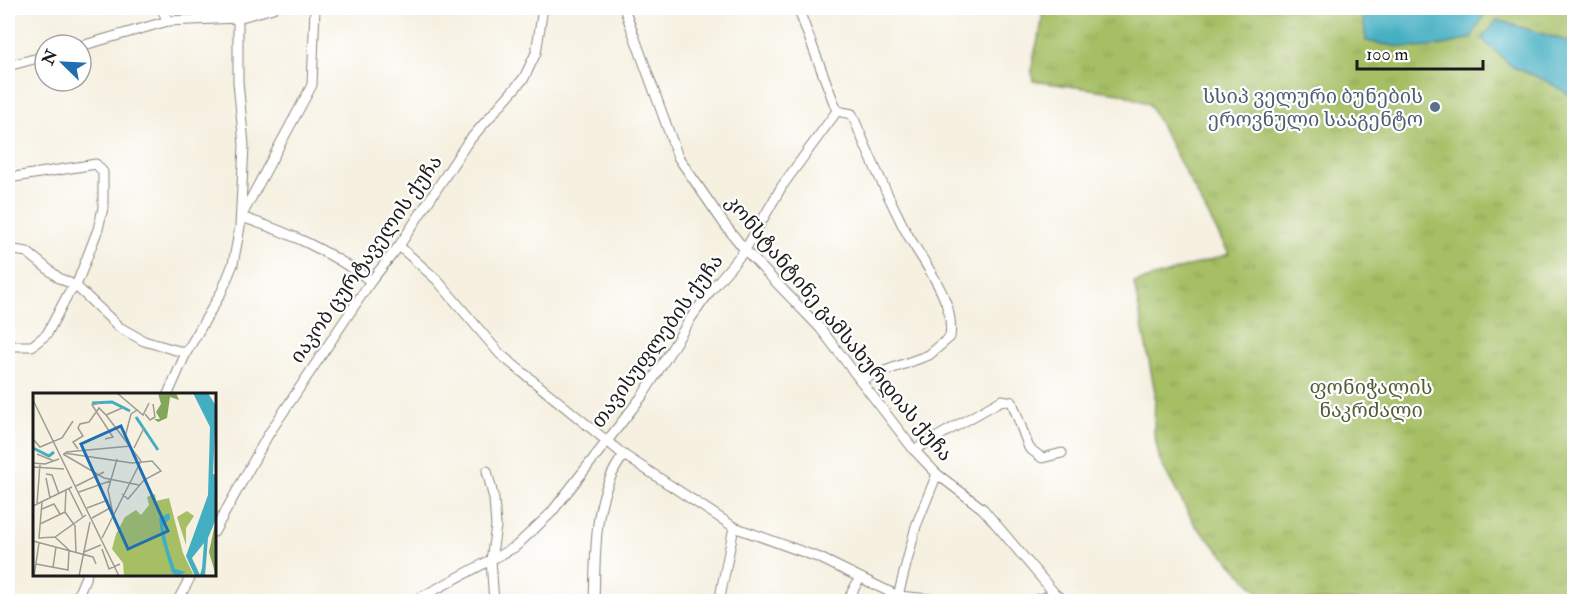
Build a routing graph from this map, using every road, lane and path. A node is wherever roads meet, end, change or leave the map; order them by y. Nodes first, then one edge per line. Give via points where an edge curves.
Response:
1 (161, 8) edge
2 (273, 8) edge
3 (315, 8) edge
4 (543, 8) edge
5 (624, 8) edge
6 (798, 8) edge
7 (238, 18) junction
8 (168, 21) junction
9 (93, 43) edge
10 (33, 59) edge
11 (8, 66) edge
12 (837, 111) junction
13 (8, 178) edge
14 (241, 217) junction
15 (399, 246) junction
16 (8, 249) edge
17 (745, 250) junction
18 (371, 281) junction
19 (76, 286) junction
20 (8, 346) edge
21 (186, 353) junction
22 (860, 380) junction
23 (168, 393) edge
24 (608, 441) junction
25 (914, 450) junction
26 (1062, 453) dead end
27 (624, 455) junction
28 (487, 471) dead end
29 (937, 474) junction
30 (734, 527) junction
31 (216, 528) edge
32 (491, 560) junction
33 (86, 576) edge
34 (191, 576) edge
35 (859, 579) junction
36 (1055, 594) junction
37 (898, 596) junction
38 (75, 602) edge
39 (177, 602) edge
40 (412, 602) edge
41 (494, 602) edge
42 (594, 602) edge
43 (719, 602) edge
44 (847, 602) edge
45 (961, 602) edge
46 (1029, 602) edge
47 (1066, 602) edge

1 - 8 street
2 - 7 street
3 - 14 street via 312,85
4 - 15 street, იაკობ ცურტაველის ქუჩა via 536,52 524,78 467,143
5 - 17 street, კონსტანტინე გამსახურდიას ქუჩა via 678,157
6 - 12 street
7 - 8 street
7 - 14 street via 238,82 244,145
8 - 9 street
10 - 11 street
12 - 17 street, თავისუფლების ქუჩა via 782,186
12 - 22 street via 852,114 902,225 948,308 952,325 950,337 929,355
13 - 19 street via 96,164 103,172 103,208 98,230
14 - 18 street via 314,244
14 - 21 street via 233,264
15 - 18 street, იაკობ ცურტაველის ქუჩა
15 - 24 street via 437,280 500,354
16 - 19 street via 27,252 59,278
17 - 22 street, კონსტანტინე გამსახურდიას ქუჩა via 820,328
17 - 24 street, თავისუფლების ქუჩა via 711,290
18 - 31 street, იაკობ ცურტაველის ქუჩა via 268,435
19 - 20 street via 47,334 33,346
19 - 21 street via 119,327 144,341
21 - 23 street
22 - 25 street, კონსტანტინე გამსახურდიას ქუჩა
24 - 27 street
24 - 32 street, თავისუფლების ქუჩა via 551,513 515,547
25 - 26 street via 1002,400 1012,402 1029,448 1042,458
25 - 29 street, კონსტანტინე გამსახურდიას ქუჩა
27 - 30 street
27 - 42 street via 603,493
28 - 32 street via 496,526
29 - 36 street, კონსტანტინე გამსახურდიას ქუჩა via 983,509
29 - 37 street via 916,526
30 - 35 street via 820,558
30 - 43 street
32 - 40 street, თავისუფლების ქუჩა
32 - 41 street
33 - 38 street
34 - 39 street
35 - 37 street
35 - 44 street
36 - 46 street
36 - 47 street, კონსტანტინე გამსახურდიას ქუჩა
37 - 45 street

